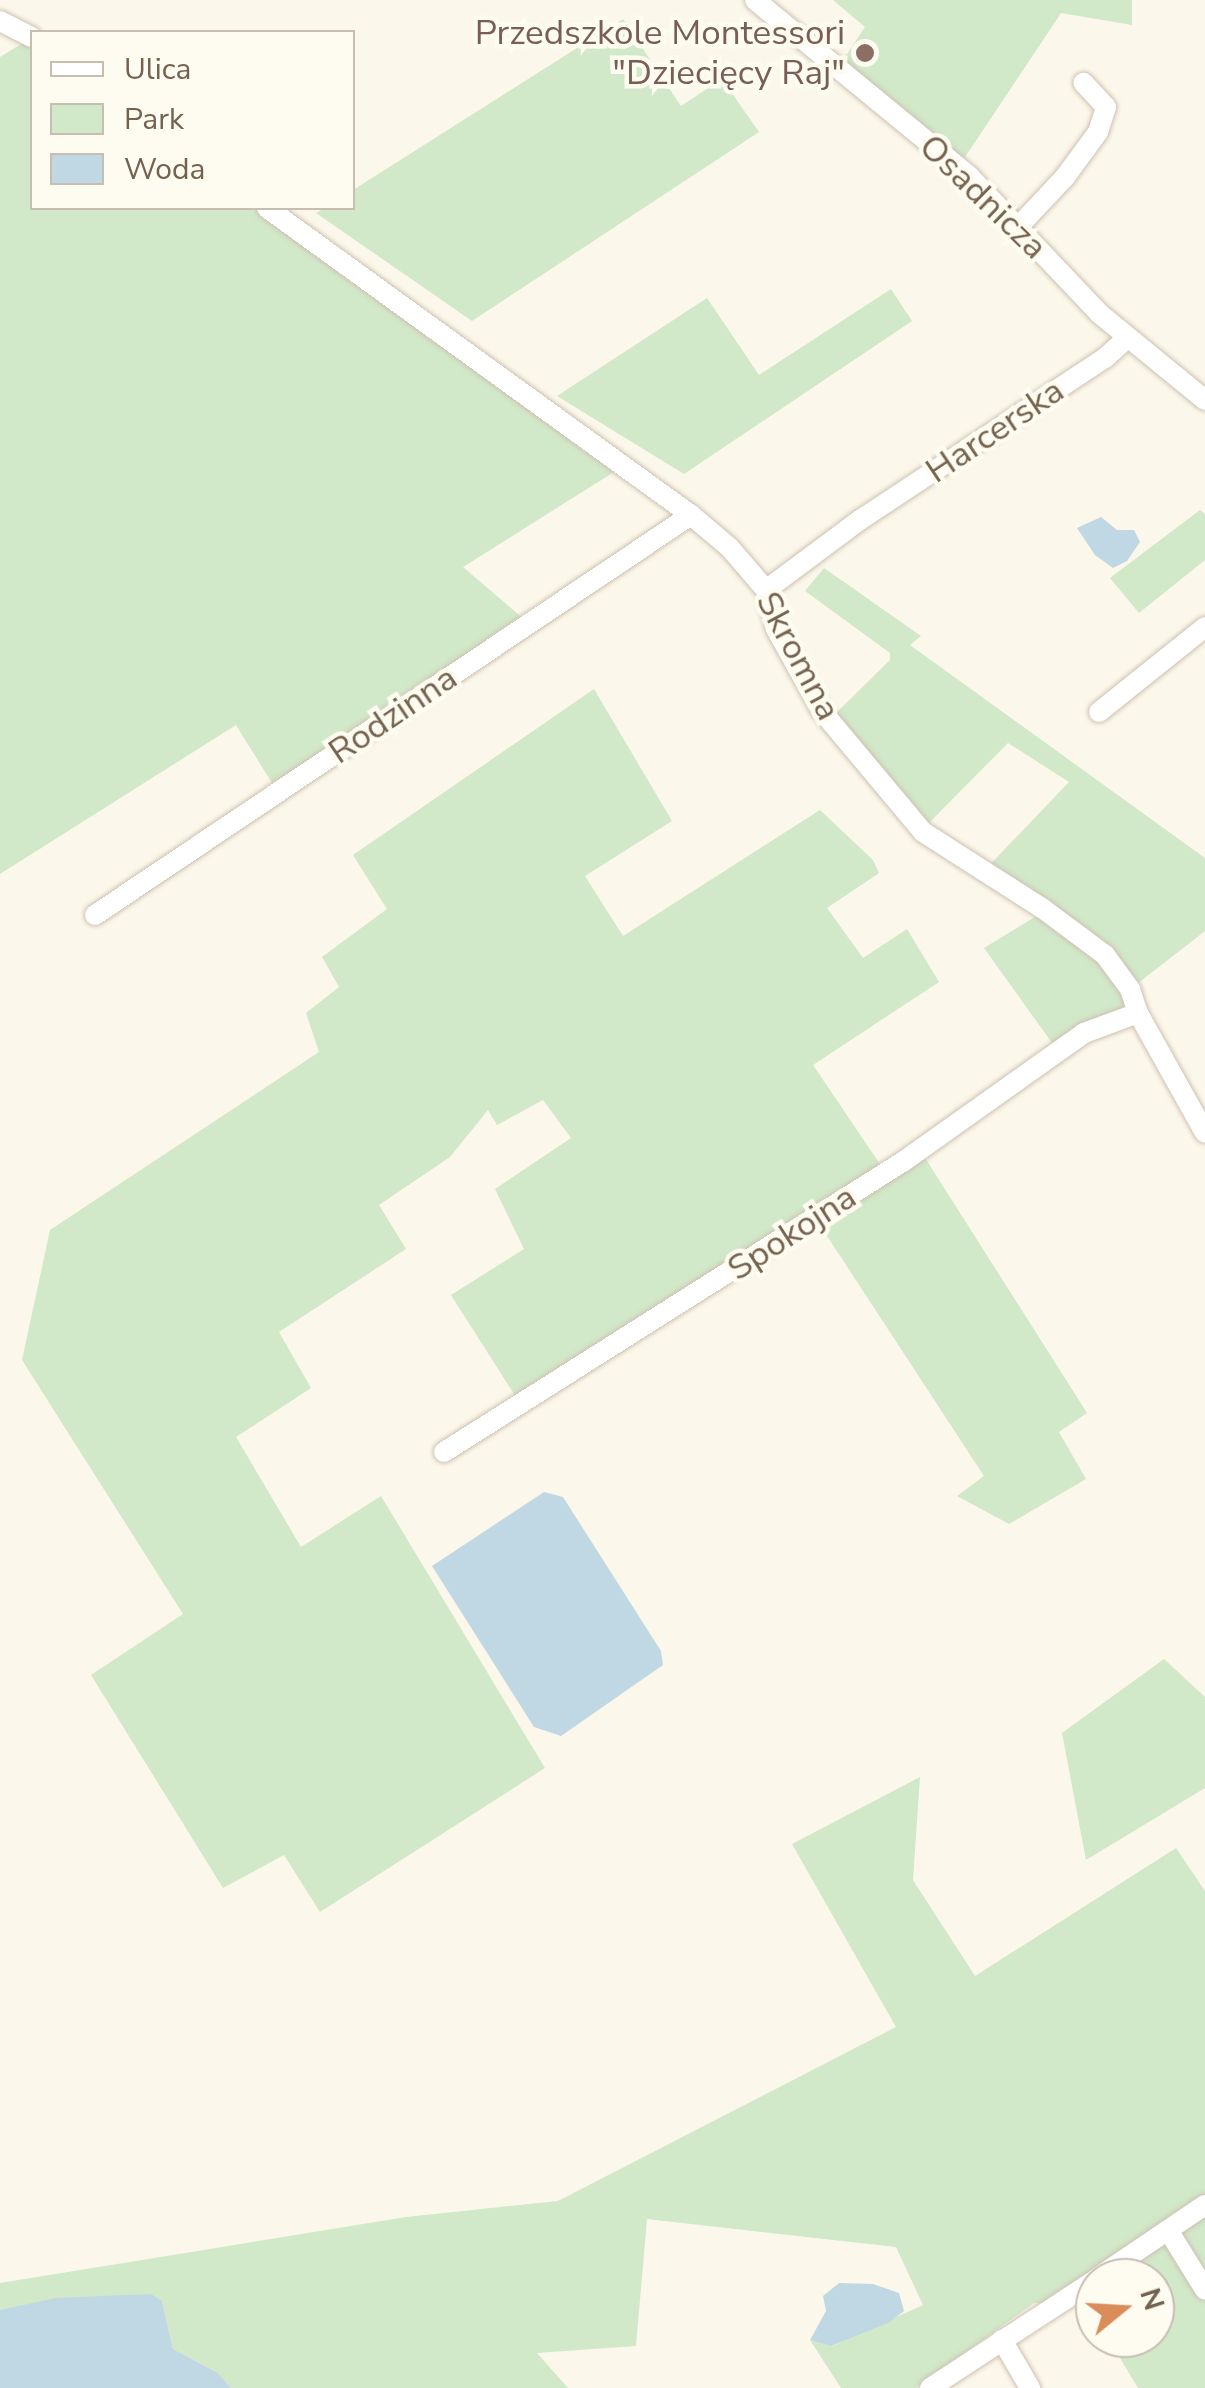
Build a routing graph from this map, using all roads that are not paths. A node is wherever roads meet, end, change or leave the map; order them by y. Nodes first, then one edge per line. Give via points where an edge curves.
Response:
1 (755, 0) edge
2 (0, 21) edge
3 (30, 36) edge
4 (1084, 84) dead end
5 (270, 210) edge
6 (1018, 226) junction
7 (1126, 338) junction
8 (1205, 400) edge
9 (691, 515) junction
10 (766, 590) junction
11 (1205, 626) edge
12 (1099, 712) dead end
13 (94, 915) dead end
14 (1138, 1013) junction
15 (1205, 1134) edge
16 (444, 1452) dead end
17 (1205, 2205) edge
18 (1168, 2230) junction
19 (1127, 2258) edge
20 (1205, 2290) edge
21 (1075, 2293) edge
22 (1002, 2340) junction
23 (930, 2388) edge
24 (1030, 2388) edge

1 - 6 street, Osadnicza via 969,176
2 - 3 street
4 - 6 street via 1106,107 1098,132
5 - 9 street, Skromna
6 - 7 street, Osadnicza
7 - 8 street, Osadnicza
7 - 10 street, Harcerska
9 - 10 street, Skromna
9 - 13 street, Rodzinna
10 - 14 street, Skromna via 776,630 822,710 922,832 1106,955
11 - 12 street
14 - 15 street, Skromna
14 - 16 street, Spokojna via 1084,1032 888,1171
17 - 18 street
18 - 19 street
18 - 20 street
21 - 22 street
22 - 23 street
22 - 24 street

